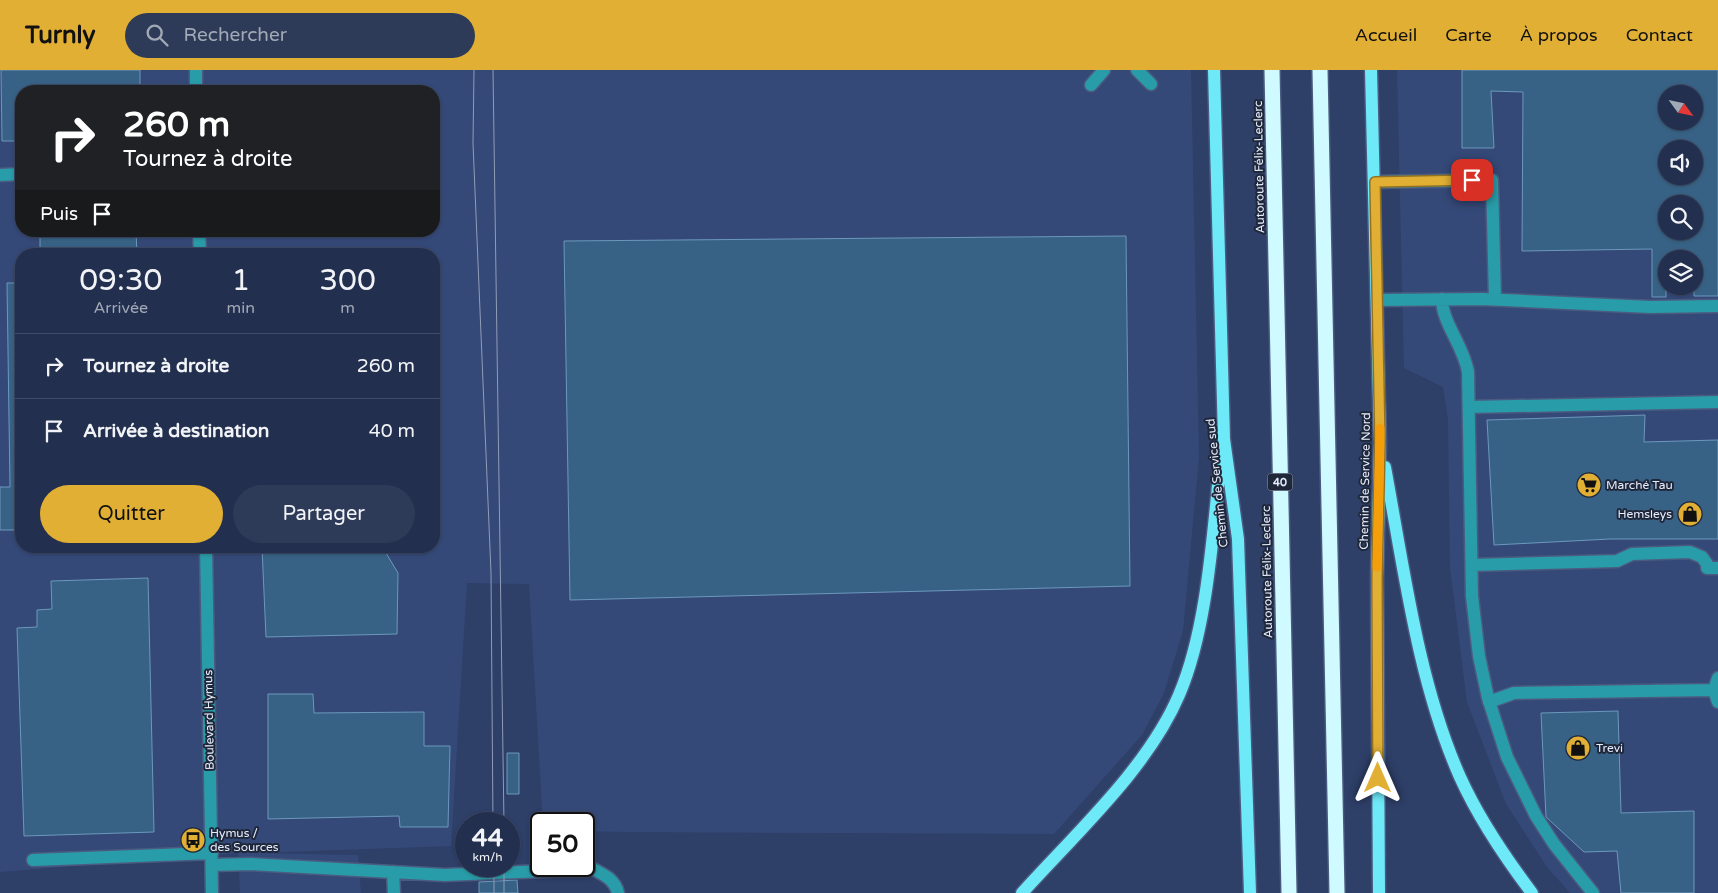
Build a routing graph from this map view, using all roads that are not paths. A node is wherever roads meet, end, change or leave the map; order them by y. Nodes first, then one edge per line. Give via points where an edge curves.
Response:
1 (196, 70) edge
2 (1104, 70) edge
3 (1137, 70) edge
4 (1214, 70) edge
5 (1272, 70) edge
6 (1320, 70) edge
7 (1371, 70) edge
8 (1151, 84) dead end
9 (196, 85) edge
10 (1091, 85) dead end
11 (15, 174) edge
12 (0, 175) edge
13 (1375, 182) junction
14 (1442, 298) junction
15 (1495, 299) junction
16 (1378, 300) junction
17 (1718, 306) edge
18 (1718, 402) edge
19 (1469, 407) junction
20 (1224, 439) junction
21 (1380, 442) junction
22 (206, 553) edge
23 (1472, 565) junction
24 (1718, 568) edge
25 (1717, 690) edge
26 (1489, 702) junction
27 (212, 859) junction
28 (33, 860) dead end
29 (393, 872) junction
30 (212, 893) edge
31 (394, 893) edge
32 (618, 893) edge
33 (1022, 893) edge
34 (1250, 893) edge
35 (1289, 893) edge
36 (1337, 893) edge
37 (1379, 893) edge
38 (1532, 893) edge
39 (1593, 893) edge

1 - 9 street
2 - 10 street
3 - 8 street
4 - 20 main road, Chemin de Service sud
5 - 35 highway, Autoroute Félix-Leclerc / 40
6 - 36 highway
7 - 13 main road, Chemin de Service Nord
11 - 12 street
13 - 15 street via 1492,180
13 - 16 main road, Chemin de Service Nord
14 - 15 street
14 - 16 street
14 - 19 street via 1442,307 1467,362
15 - 17 street via 1650,307
16 - 21 main road, Chemin de Service Nord
18 - 19 street
19 - 23 street
20 - 33 main road via 1198,632 1180,694 1139,762
20 - 34 main road, Chemin de Service sud via 1238,540
21 - 37 main road, Chemin de Service Nord via 1377,578
21 - 38 main road via 1414,617 1439,720 1459,776 1474,805 1495,843
22 - 27 street, Boulevard Hymus
23 - 24 street via 1617,562 1632,554 1690,552 1702,557 1707,568
23 - 26 street via 1476,634
25 - 26 street via 1514,693
26 - 39 street via 1507,758 1536,816
27 - 28 street
27 - 29 street
27 - 30 street, Boulevard Hymus
29 - 31 street
29 - 32 street via 445,874 593,869 606,875

